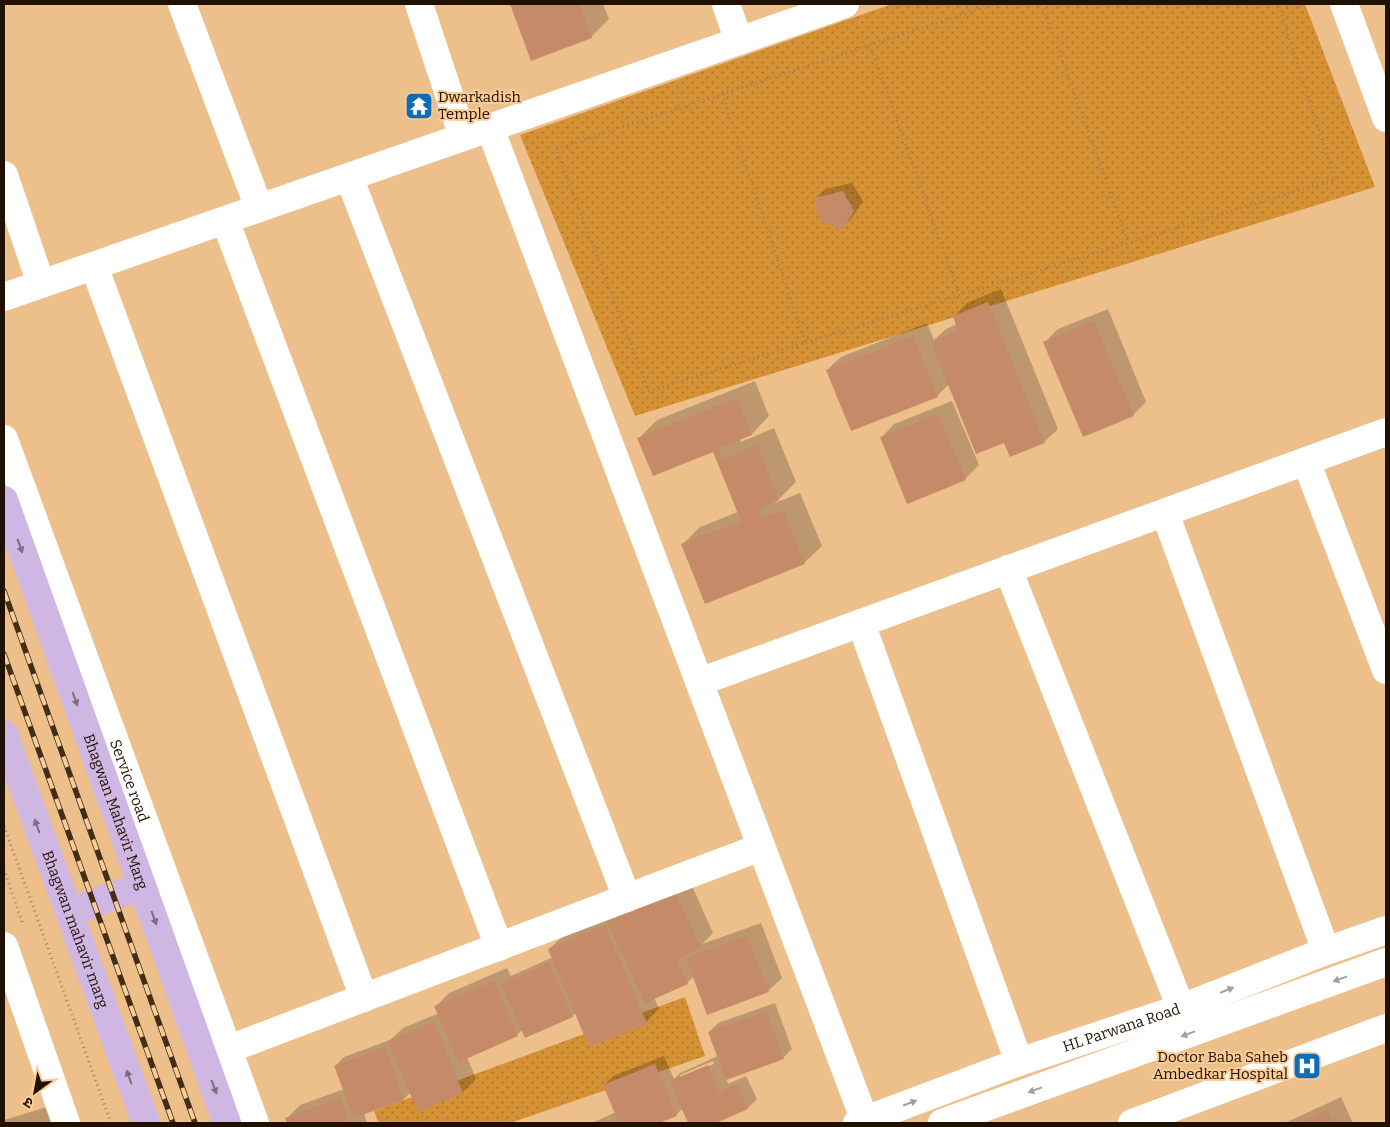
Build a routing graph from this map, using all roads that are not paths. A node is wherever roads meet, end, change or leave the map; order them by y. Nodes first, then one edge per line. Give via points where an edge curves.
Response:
1 (182, 4) edge
2 (419, 4) edge
3 (726, 4) edge
4 (845, 4) edge
5 (1344, 4) edge
6 (739, 41) junction
7 (1386, 118) edge
8 (490, 128) junction
9 (463, 137) junction
10 (4, 175) edge
11 (349, 177) junction
12 (259, 208) junction
13 (225, 220) junction
14 (94, 266) junction
15 (41, 284) junction
16 (4, 297) edge
17 (1386, 432) edge
18 (4, 438) edge
19 (1306, 461) junction
20 (4, 500) edge
21 (1165, 513) junction
22 (1008, 569) junction
23 (861, 623) junction
24 (1386, 670) edge
25 (699, 682) junction
26 (4, 734) edge
27 (761, 848) junction
28 (142, 886) junction
29 (627, 898) junction
30 (69, 912) junction
31 (1386, 930) edge
32 (4, 946) edge
33 (499, 947) junction
34 (1326, 951) junction
35 (1386, 962) edge
36 (364, 998) junction
37 (1181, 1008) junction
38 (1386, 1028) edge
39 (229, 1049) junction
40 (204, 1059) junction
41 (1019, 1062) junction
42 (861, 1122) edge
43 (66, 1123) edge
44 (146, 1123) edge
45 (227, 1123) edge
46 (255, 1123) edge
47 (942, 1123) edge
48 (1132, 1123) edge

1 - 12 street
2 - 9 street
3 - 6 street
4 - 6 street
5 - 7 street
6 - 8 street
8 - 9 street
8 - 25 street
9 - 11 street
10 - 15 street
11 - 12 street
11 - 29 street
12 - 13 street
13 - 14 street
13 - 33 street
14 - 15 street
14 - 36 street
15 - 16 street
17 - 19 street
18 - 39 street, Service road
19 - 21 street
19 - 24 street
20 -> 28 main road, Bhagwan Mahavir Marg
21 - 22 street
21 - 34 street
22 - 23 street
22 - 37 street
23 - 25 street
23 - 41 street
25 - 27 street
30 -> 26 main road, Bhagwan mahavir marg
27 - 29 street
27 - 42 street
28 - 30 main road
28 -> 40 main road, Bhagwan Mahavir Marg
29 - 33 street
44 -> 30 main road, Bhagwan mahavir marg
31 - 34 street, HL Parwana Road
32 - 43 street
33 - 36 street
37 -> 34 street, HL Parwana Road
35 -> 47 street, HL Parwana Road
36 - 39 street
37 - 41 street, HL Parwana Road
38 - 48 street
39 - 40 street
39 - 46 street, Service road
40 -> 45 main road, Bhagwan Mahavir Marg
42 -> 41 street, HL Parwana Road

